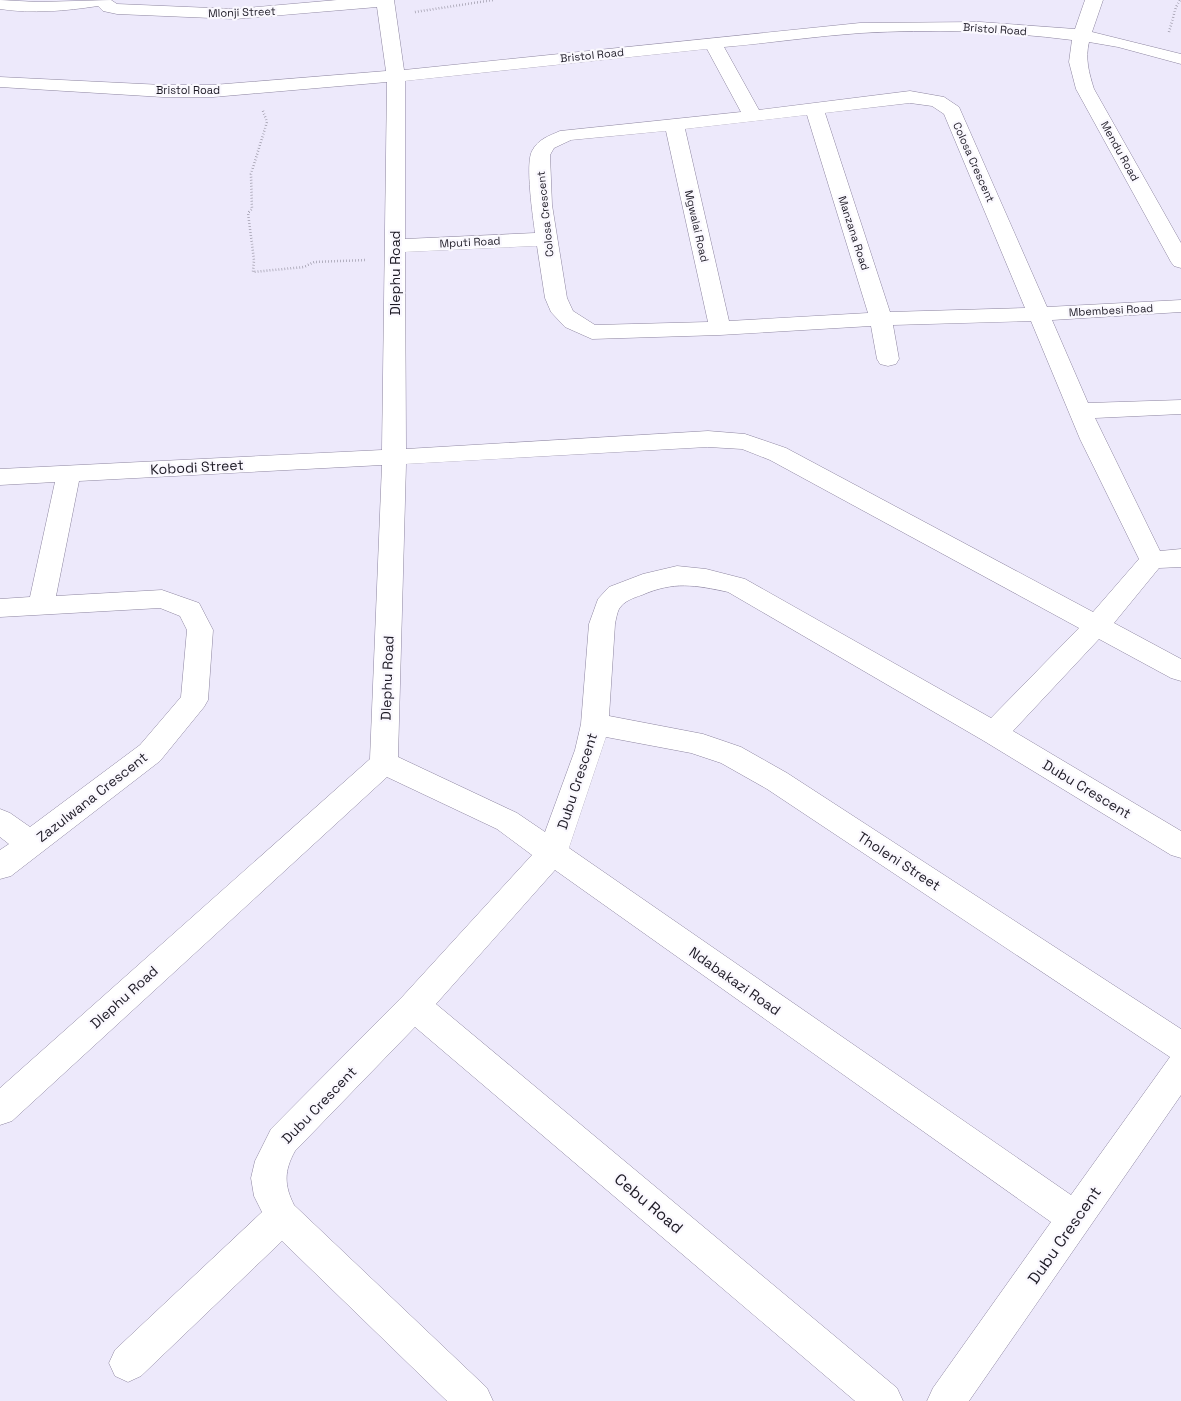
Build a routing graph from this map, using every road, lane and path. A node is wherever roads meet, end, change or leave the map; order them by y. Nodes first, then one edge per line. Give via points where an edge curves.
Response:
1 (100, 0) edge
2 (493, 0) edge
3 (1094, 0) edge
4 (1180, 0) edge
5 (478, 1) edge
6 (0, 4) edge
7 (386, 5) edge
8 (1080, 36) junction
9 (713, 43) junction
10 (1163, 54) junction
11 (1181, 59) edge
12 (396, 76) junction
13 (0, 82) edge
14 (256, 88) junction
15 (814, 109) junction
16 (753, 116) junction
17 (674, 124) junction
18 (546, 239) junction
19 (395, 252) junction
20 (1181, 262) edge
21 (1181, 306) edge
22 (1040, 314) junction
23 (881, 319) junction
24 (720, 328) junction
25 (888, 359) dead end
26 (1181, 407) edge
27 (1080, 411) junction
28 (394, 458) junction
29 (70, 473) junction
30 (0, 477) edge
31 (1181, 558) edge
32 (1152, 560) junction
33 (42, 605) junction
34 (0, 608) edge
35 (1096, 626) junction
36 (1181, 671) edge
37 (596, 724) junction
38 (994, 733) junction
39 (384, 763) junction
40 (0, 821) edge
41 (31, 844) junction
42 (1181, 846) edge
43 (552, 853) junction
44 (0, 867) edge
45 (414, 1006) junction
46 (1181, 1047) edge
47 (1181, 1068) edge
48 (0, 1110) edge
49 (282, 1217) junction
50 (1075, 1218) junction
51 (128, 1363) dead end
52 (474, 1401) edge
53 (884, 1401) edge
54 (946, 1401) edge

1 - 6 street, Mlonji Street via 49,7
1 - 7 street, Mlonji Street via 117,9 234,14
2 - 5 path
3 - 8 street, Mendu Road
4 - 10 path
5 - 7 path via 433,10
7 - 12 street, Dlephu Road
8 - 9 street, Bristol Road via 930,26 860,28
8 - 10 street, Bristol Road
8 - 20 street, Mendu Road via 1076,55 1085,89
9 - 12 street, Bristol Road
9 - 16 street
10 - 11 street, Bristol Road
12 - 14 street, Bristol Road
12 - 19 street, Dlephu Road
13 - 14 street, Bristol Road via 163,91
14 - 19 path via 267,122 251,174 252,209 248,213 253,272
15 - 16 street, Colosa Crescent
15 - 22 street, Colosa Crescent via 910,97 937,102 952,111
15 - 23 street, Manzana Road
16 - 17 street, Colosa Crescent
17 - 18 street, Colosa Crescent via 567,135 547,143 540,155
17 - 24 street, Mgwalai Road
18 - 19 street, Mputi Road
18 - 24 street, Colosa Crescent via 558,306 572,324 592,332
19 - 28 street, Dlephu Road
21 - 22 street, Mbembesi Road
22 - 23 street, Colosa Crescent
22 - 27 street, Colosa Crescent
23 - 24 street, Colosa Crescent
23 - 25 street, Manzana Road
26 - 27 street
27 - 32 street, Colosa Crescent
28 - 29 street, Kobodi Street
28 - 35 street, Kobodi Street via 708,439 745,442 778,454
28 - 39 street, Dlephu Road
29 - 30 street, Kobodi Street
29 - 33 street
31 - 32 street
32 - 35 street
33 - 34 street, Zazulwana Crescent
33 - 41 street, Zazulwana Crescent via 162,600 190,610 200,630 194,700 150,753
35 - 36 street, Kobodi Street
35 - 38 street
37 - 38 street, Dubu Crescent via 602,624 607,606 618,594 652,580 677,576 736,585
37 - 43 street, Dubu Crescent
37 - 46 street, Tholeni Street via 693,742 730,754 777,781
38 - 42 street, Dubu Crescent
39 - 43 street, Ndabakazi Road via 507,821
39 - 48 street, Dlephu Road
40 - 41 street
41 - 44 street, Zazulwana Crescent
43 - 45 street, Dubu Crescent
43 - 50 street, Ndabakazi Road
45 - 49 street, Dubu Crescent via 279,1146 271,1160 268,1180 269,1191
45 - 53 street, Cebu Road
47 - 50 street, Dubu Crescent
49 - 51 street
49 - 52 street, Dubu Crescent
50 - 54 street, Dubu Crescent

